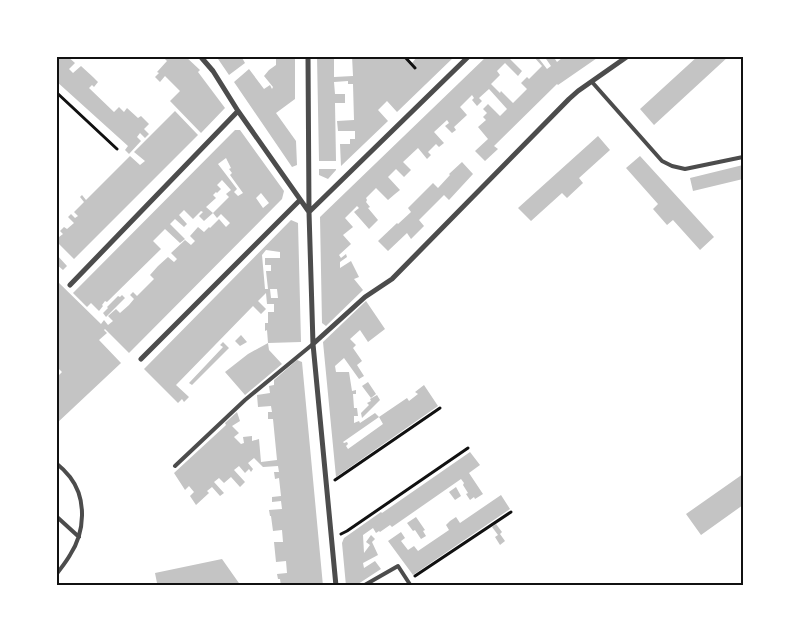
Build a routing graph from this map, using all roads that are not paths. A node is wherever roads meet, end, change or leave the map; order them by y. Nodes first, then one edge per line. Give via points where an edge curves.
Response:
1 (200, 56) edge
2 (308, 56) edge
3 (469, 56) edge
4 (628, 56) edge
5 (592, 82) junction
6 (238, 111) junction
7 (743, 157) edge
8 (300, 200) junction
9 (309, 212) junction
10 (70, 285) dead end
11 (313, 344) junction
12 (141, 359) dead end
13 (56, 463) edge
14 (175, 466) dead end
15 (56, 516) edge
16 (79, 537) junction
17 (56, 575) edge
18 (336, 586) edge
19 (363, 586) edge
20 (411, 586) edge

1 - 6 street
2 - 9 street
3 - 9 street
4 - 5 street
5 - 7 lane via 662,160 672,166 685,169
5 - 11 street via 564,104 392,279 365,297
6 - 8 street
6 - 10 street
8 - 9 street
8 - 12 street
9 - 11 street
11 - 14 lane via 244,400
11 - 18 street
13 - 16 lane via 71,477 81,497 83,515
15 - 16 lane
16 - 17 lane
19 - 20 lane via 398,566

